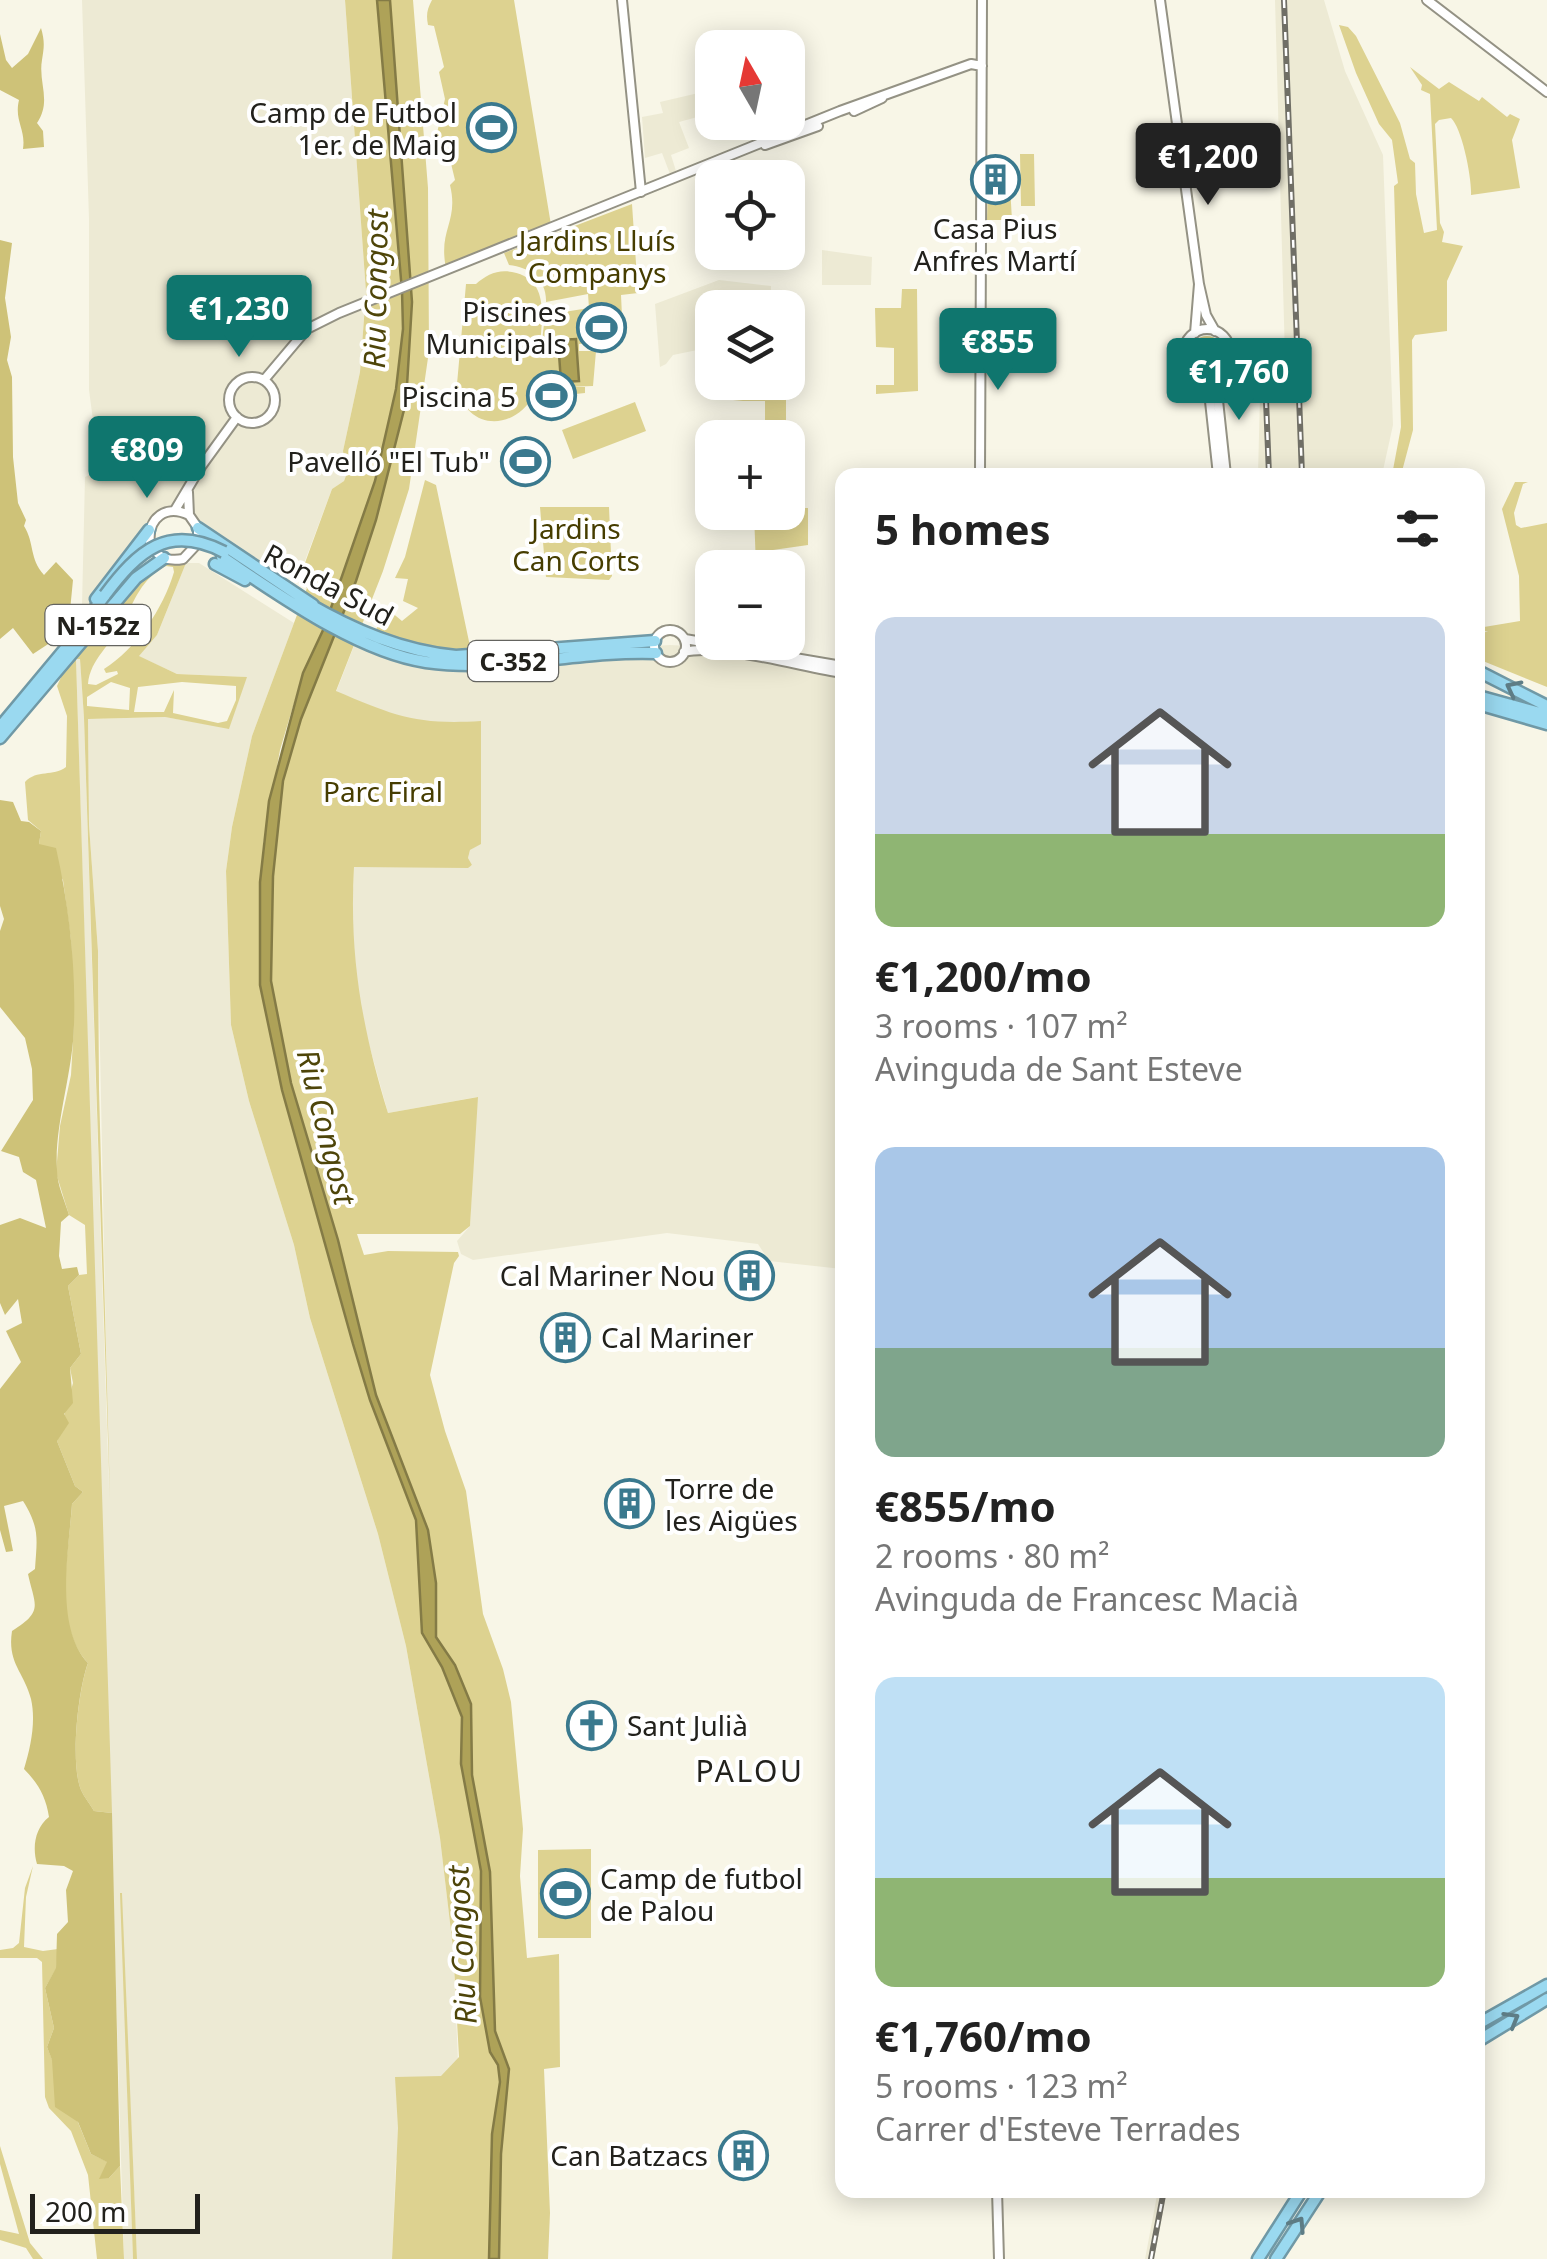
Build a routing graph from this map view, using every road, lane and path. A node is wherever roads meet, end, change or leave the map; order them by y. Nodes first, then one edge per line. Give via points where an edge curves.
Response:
1 (622, 0) edge
2 (1160, 0) edge
3 (1427, 0) edge
4 (982, 3) edge
5 (982, 66) junction
6 (1547, 92) edge
7 (641, 192) junction
8 (1199, 284) junction
9 (1215, 331) junction
10 (1195, 334) junction
11 (1220, 372) junction
12 (1202, 374) junction
13 (264, 380) junction
14 (238, 417) junction
15 (980, 468) edge
16 (1217, 468) edge
17 (1225, 468) edge
18 (188, 492) junction
19 (175, 510) junction
20 (189, 515) junction
21 (198, 528) junction
22 (150, 530) junction
23 (164, 558) junction
24 (274, 588) junction
25 (107, 598) junction
26 (684, 639) junction
27 (655, 647) junction
28 (390, 650) junction
29 (684, 652) junction
30 (60, 654) junction
31 (427, 668) dead end
32 (835, 668) edge
33 (835, 668) edge
34 (1485, 675) edge
35 (36, 696) junction
36 (1485, 698) edge
37 (1485, 706) edge
38 (1547, 706) edge
39 (1547, 715) edge
40 (1547, 724) edge
41 (0, 727) edge
42 (0, 738) edge
43 (1547, 1985) edge
44 (1547, 1999) edge
45 (1485, 2020) edge
46 (1485, 2037) edge
47 (997, 2198) edge
48 (1297, 2198) edge
49 (1316, 2198) edge
50 (998, 2259) edge
51 (1258, 2259) edge
52 (1276, 2259) edge

1 - 7 street
2 - 8 street
3 - 6 street
4 - 5 street
5 - 7 street, N-152z via 971,64
5 - 15 street
7 - 13 street, N-152z via 339,313 307,329
8 - 9 street
8 - 10 street
9 - 10 street
9 - 11 street via 1230,351
10 - 12 street via 1185,358
11 - 12 street
11 - 17 street
12 - 16 street
13 - 14 street, N-152z via 246,378 234,386 230,402
13 - 14 street, N-152z via 275,399 270,414 252,423
14 - 18 street, N-152z
18 - 19 street, N-152z
18 - 20 street
19 - 20 street
19 - 22 street, N-152z via 157,517
20 - 21 street
21 - 23 street, N-152z via 190,555
21 - 24 highway
22 - 23 street via 153,549
22 - 30 highway, N-152z
23 - 35 highway, N-152z via 136,578
24 - 25 highway, Ronda Sud / C-352, bridge via 195,540 158,544 137,556
24 - 28 highway, Ronda Sud / C-352
25 - 30 highway, C-352
25 - 35 highway, C-352
26 - 27 street, C-352 via 669,630 659,634
26 - 29 street
26 - 32 street, C-352
27 - 28 highway, Ronda Sud / C-352 via 456,656
27 - 28 highway, Ronda Sud / C-352 via 463,664 425,662
27 - 29 street, C-352 via 670,662
28 - 31 highway
29 - 33 street, C-352
30 - 41 highway, N-152z
38 -> 34 highway
35 - 42 highway, N-152z
36 - 39 highway
37 - 40 highway
43 - 45 highway
46 -> 44 highway
47 - 50 street
48 - 51 highway
52 -> 49 highway

